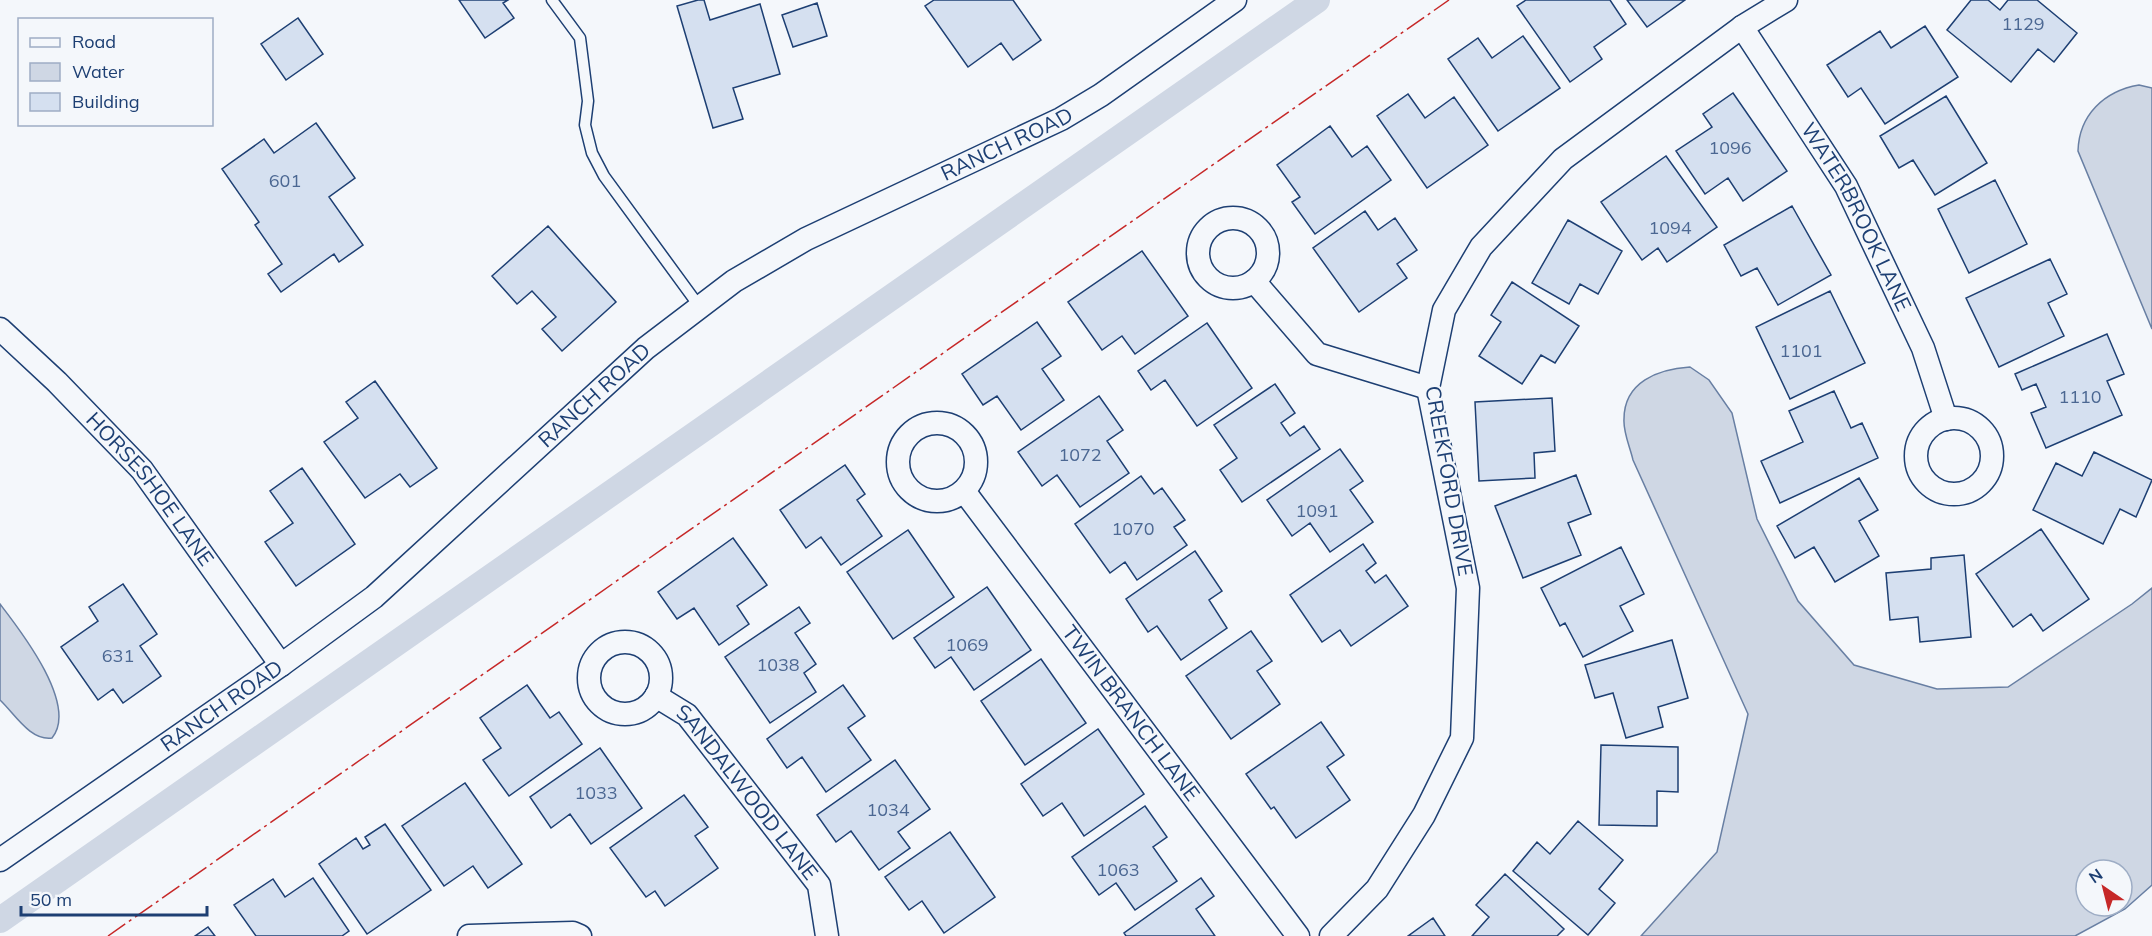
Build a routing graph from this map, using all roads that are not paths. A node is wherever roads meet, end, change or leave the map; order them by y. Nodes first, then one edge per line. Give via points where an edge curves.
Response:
1 (552, 0) edge
2 (1235, 0) edge
3 (1786, 0) edge
4 (1742, 27) junction
5 (1254, 281) dead end
6 (699, 306) junction
7 (0, 329) edge
8 (1428, 388) junction
9 (1946, 419) dead end
10 (964, 491) dead end
11 (282, 665) junction
12 (656, 696) dead end
13 (0, 860) edge
14 (469, 936) edge
15 (580, 936) edge
16 (827, 936) edge
17 (1298, 936) edge
18 (1331, 936) edge

1 - 6 lane via 579,38 588,101 585,125 592,153 604,176
2 - 6 street, RANCH ROAD via 1061,119 806,239
3 - 4 street, CREEKFORD DRIVE
4 - 8 street, CREEKFORD DRIVE via 1563,159 1481,247 1444,310
4 - 9 street, WATERBROOK LANE via 1846,186 1923,348
5 - 8 street via 1317,354
6 - 11 street, RANCH ROAD via 646,348 374,597
7 - 11 street, HORSESHOE LANE via 142,470
8 - 18 street, CREEKFORD DRIVE via 1468,588 1462,738 1425,815 1377,889
10 - 17 street, TWIN BRANCH LANE
11 - 13 street, RANCH ROAD
12 - 16 street, SANDALWOOD LANE via 687,715 819,885
14 - 15 street

